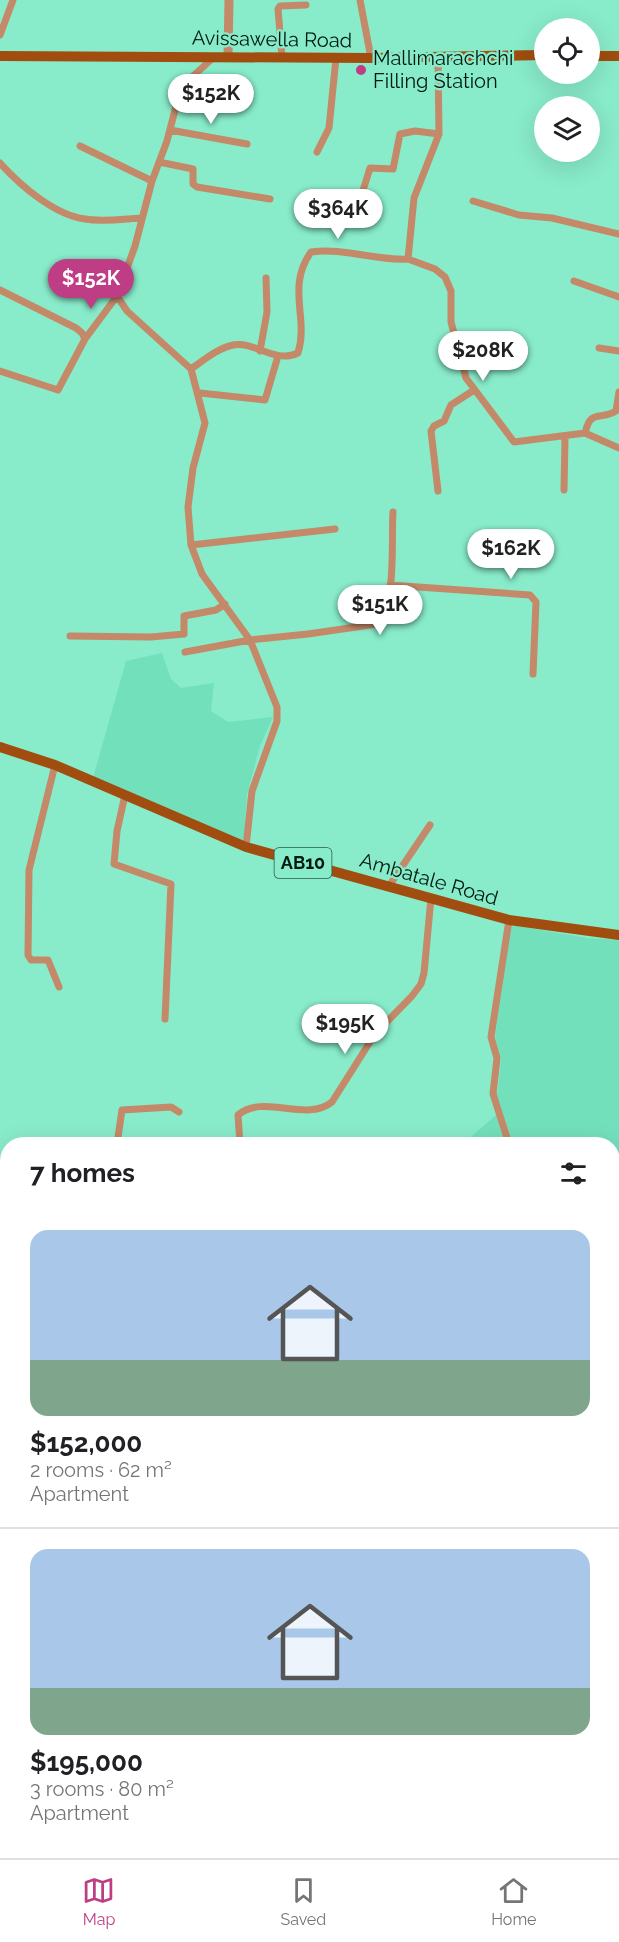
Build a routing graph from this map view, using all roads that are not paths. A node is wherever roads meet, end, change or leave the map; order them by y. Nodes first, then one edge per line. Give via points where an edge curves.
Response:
1 (13, 0) edge
2 (229, 0) edge
3 (360, 0) edge
4 (306, 5) dead end
5 (0, 35) edge
6 (534, 55) edge
7 (0, 56) edge
8 (228, 56) junction
9 (600, 56) edge
10 (619, 56) edge
11 (214, 57) junction
12 (282, 57) junction
13 (336, 58) junction
14 (371, 58) junction
15 (438, 58) junction
16 (170, 130) junction
17 (439, 134) junction
18 (247, 144) dead end
19 (80, 146) dead end
20 (317, 152) dead end
21 (159, 162) junction
22 (0, 164) edge
23 (152, 181) junction
24 (361, 197) dead end
25 (270, 199) dead end
26 (473, 201) dead end
27 (141, 218) junction
28 (619, 234) edge
29 (408, 259) junction
30 (266, 278) dead end
31 (574, 281) dead end
32 (0, 290) edge
33 (117, 296) junction
34 (619, 297) edge
35 (85, 339) junction
36 (598, 348) dead end
37 (260, 351) junction
38 (619, 351) edge
39 (278, 356) junction
40 (191, 369) junction
41 (0, 370) edge
42 (474, 390) junction
43 (619, 392) edge
44 (200, 393) junction
45 (585, 433) junction
46 (565, 437) junction
47 (619, 448) edge
48 (438, 490) dead end
49 (564, 490) dead end
50 (393, 512) dead end
51 (335, 529) dead end
52 (191, 545) junction
53 (390, 585) junction
54 (225, 604) junction
55 (70, 636) dead end
56 (250, 640) junction
57 (185, 652) dead end
58 (533, 674) dead end
59 (0, 747) edge
60 (55, 765) junction
61 (125, 795) junction
62 (430, 825) dead end
63 (246, 847) junction
64 (389, 886) junction
65 (431, 898) junction
66 (509, 920) junction
67 (619, 934) edge
68 (59, 987) dead end
69 (165, 1019) dead end
70 (179, 1112) dead end
71 (118, 1137) edge
72 (240, 1137) edge
73 (507, 1137) edge

1 - 5 street
2 - 8 street
3 - 14 street
4 - 12 street via 278,9
6 - 15 main road, Avissawella Road
7 - 11 main road, Avissawella Road
8 - 11 main road, Avissawella Road
8 - 12 main road, Avissawella Road
9 - 10 main road
11 - 16 street via 181,87
12 - 13 main road, Avissawella Road
13 - 14 main road, Avissawella Road
13 - 20 street via 329,128
14 - 15 main road, Avissawella Road
15 - 17 street
16 - 18 street
16 - 21 street
17 - 24 street via 400,134 393,169 370,168
17 - 29 street via 414,198
19 - 23 street
21 - 23 street
21 - 25 street via 193,169 193,184 198,187
22 - 27 street via 26,187 76,217
23 - 27 street
26 - 28 street via 519,215 552,218
27 - 33 street
29 - 39 street via 311,252 303,263 298,286 300,348 295,355
29 - 42 street via 446,277 457,347 466,378
30 - 37 street via 267,312
31 - 34 street
32 - 35 street via 76,328
33 - 35 street
33 - 40 street via 127,311
35 - 41 street via 58,390
36 - 38 street
37 - 39 street
37 - 40 street via 231,345
39 - 44 street via 265,399
40 - 44 street
42 - 46 street via 514,441
42 - 48 street via 451,405 444,421 431,431
43 - 45 street via 616,411 592,416
44 - 52 street via 205,423 188,507
45 - 46 street
45 - 47 street
46 - 49 street
50 - 53 street
51 - 52 street
52 - 54 street via 202,574
53 - 56 street via 383,618 370,627
53 - 58 street via 530,595 536,602
54 - 55 street via 216,610 184,616 184,634
54 - 56 street
56 - 57 street
56 - 63 street via 278,714 252,791
59 - 60 main road, Ambatale Road / AB10
60 - 61 main road, Ambatale Road / AB10
60 - 68 street via 33,851 27,908 28,955 31,960 51,963
61 - 63 main road, Ambatale Road / AB10
61 - 69 street via 114,864 171,884
62 - 64 street
63 - 64 main road, Ambatale Road / AB10
64 - 65 main road, Ambatale Road / AB10
65 - 66 main road, Ambatale Road / AB10
65 - 72 street via 421,984 375,1034 332,1102 315,1109 244,1109 238,1115
66 - 67 main road, Ambatale Road / AB10
66 - 73 street via 491,1037 497,1058 493,1094
70 - 71 street via 171,1107 122,1110

